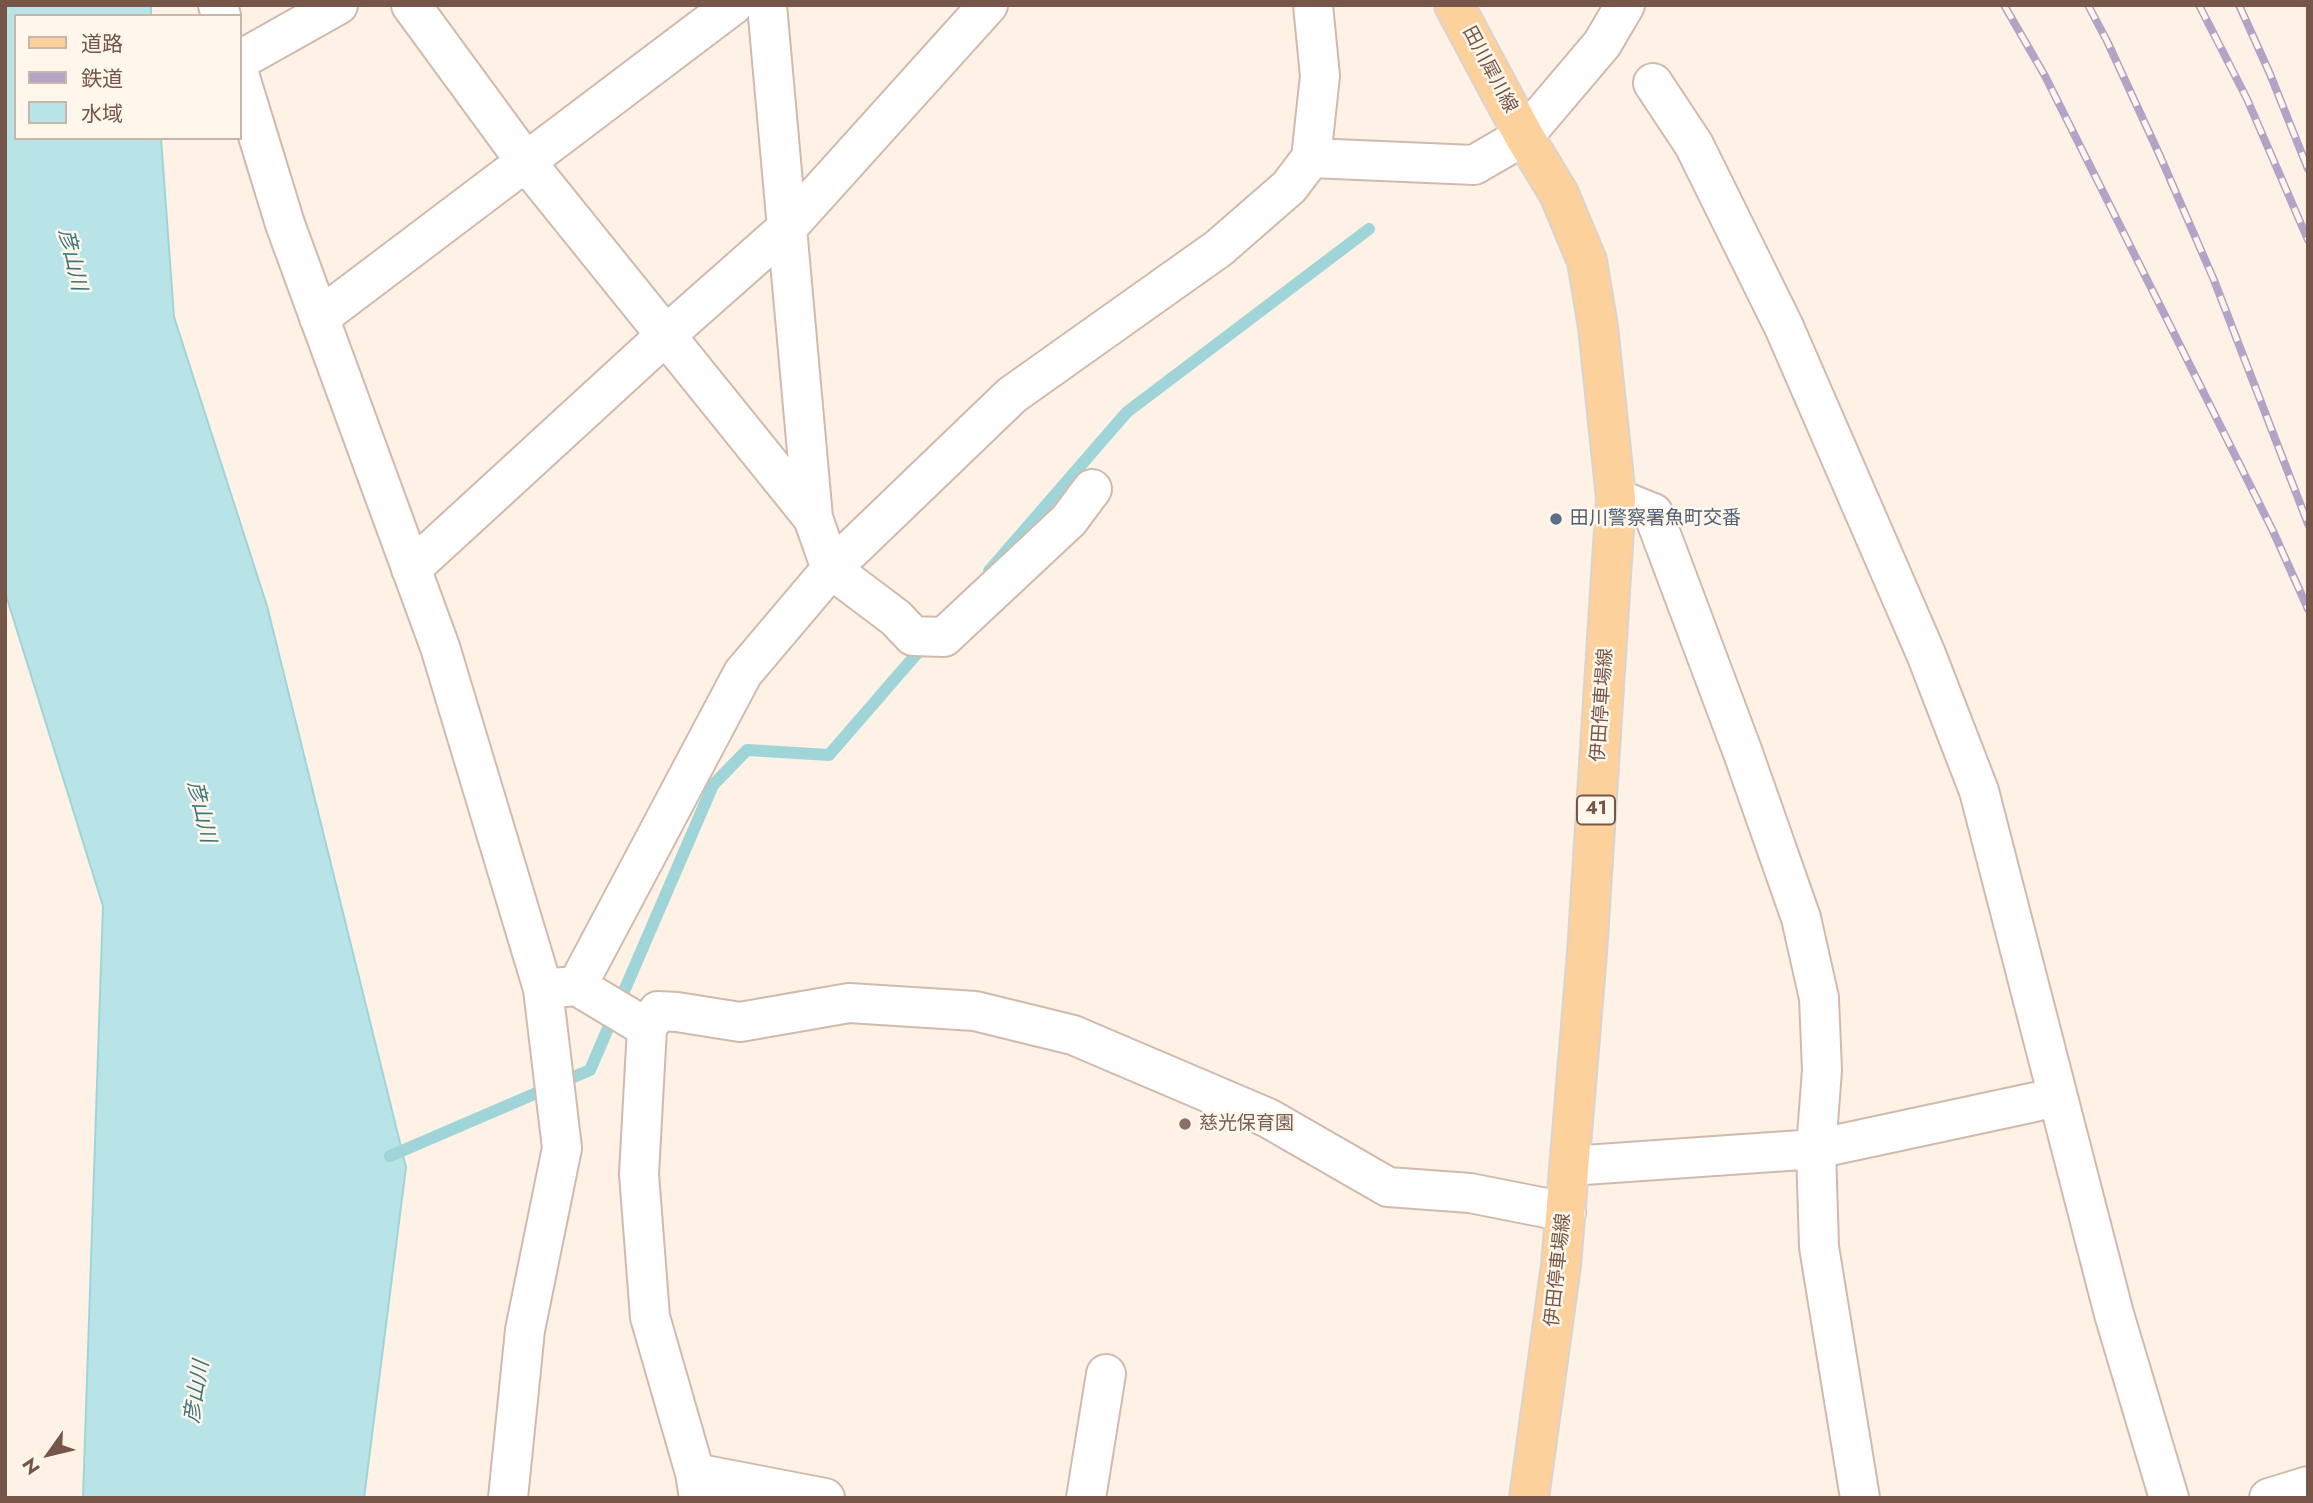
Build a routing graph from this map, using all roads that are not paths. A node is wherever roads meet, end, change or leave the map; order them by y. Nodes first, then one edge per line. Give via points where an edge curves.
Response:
1 (338, 5) edge
2 (411, 5) edge
3 (733, 5) edge
4 (767, 5) edge
5 (988, 5) edge
6 (1312, 5) edge
7 (1454, 5) edge
8 (1625, 5) edge
9 (242, 59) edge
10 (1653, 83) dead end
11 (242, 84) edge
12 (1524, 136) junction
13 (1311, 158) junction
14 (526, 162) junction
15 (787, 228) junction
16 (319, 318) junction
17 (666, 335) junction
18 (1092, 489) dead end
19 (1616, 498) junction
20 (813, 517) junction
21 (411, 569) junction
22 (831, 569) junction
23 (572, 990) junction
24 (644, 1026) junction
25 (2035, 1102) dead end
26 (1816, 1149) junction
27 (1570, 1166) junction
28 (1566, 1212) junction
29 (1107, 1374) dead end
30 (697, 1485) edge
31 (2308, 1486) edge
32 (508, 1498) edge
33 (825, 1498) edge
34 (1086, 1498) edge
35 (1529, 1498) edge
36 (1860, 1498) edge
37 (2169, 1498) edge
38 (2269, 1498) edge

1 - 9 street
2 - 14 street
3 - 14 street
4 - 15 street
5 - 15 street
6 - 13 street via 1320,76
7 - 12 main road, 田川犀川線
8 - 12 street via 1602,44
10 - 37 street via 1694,145 1784,327 1926,654 1979,790 2113,1314
11 - 16 street
12 - 13 street via 1474,165
12 - 19 main road, 伊田停車場線 / 41 via 1559,194 1587,261
13 - 22 street via 1289,187 1219,248 1012,394
14 - 16 street
14 - 17 street
15 - 17 street
15 - 20 street
16 - 21 street
17 - 20 street
17 - 21 street
18 - 22 street via 1069,520 944,638 913,636
19 - 26 street via 1653,513 1801,918 1819,998 1822,1070
19 - 27 main road, 伊田停車場線 / 41
20 - 22 street
21 - 23 street
22 - 23 street via 743,673
23 - 24 street
23 - 32 street via 562,1148 525,1331
24 - 28 street via 658,1011 740,1022 849,1003 975,1011 1073,1035 1268,1118 1388,1187 1470,1193
24 - 30 street via 639,1174 650,1317
25 - 26 street
26 - 27 street
26 - 36 street via 1819,1247
27 - 28 main road, 伊田停車場線 / 41
28 - 35 main road, 伊田停車場線 / 41
29 - 34 street
30 - 33 street
31 - 38 street

